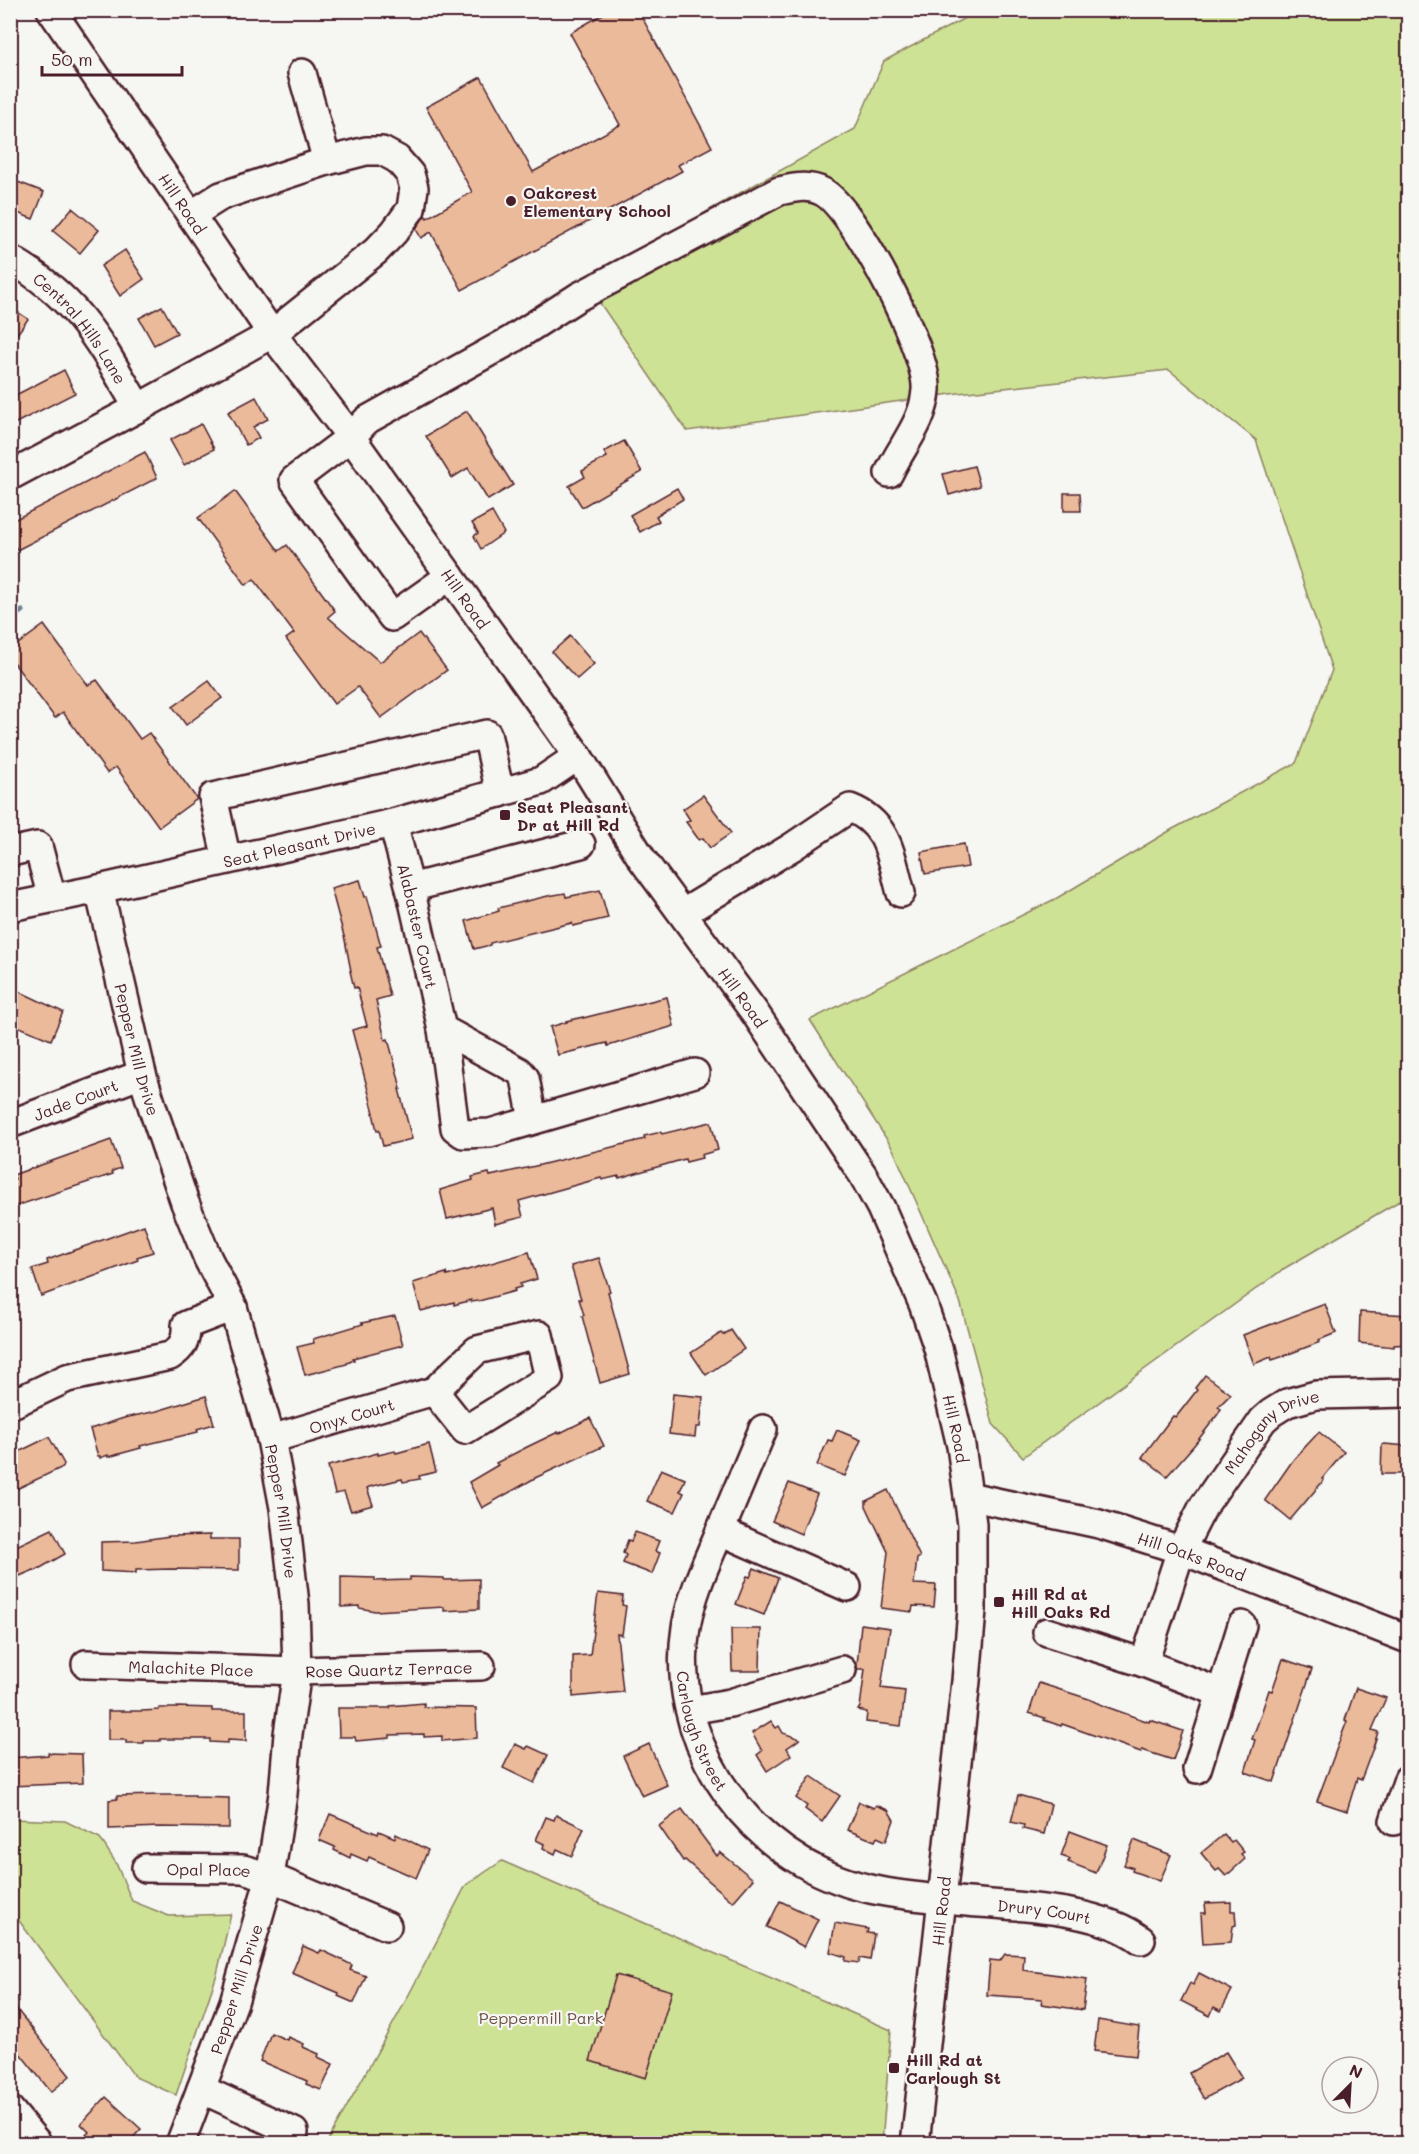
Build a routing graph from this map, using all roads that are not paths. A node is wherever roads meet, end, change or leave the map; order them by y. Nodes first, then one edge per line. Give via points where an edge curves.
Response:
1 (51, 10) edge
2 (302, 73) dead end
3 (327, 161) junction
4 (191, 214) junction
5 (10, 259) edge
6 (272, 334) junction
7 (138, 408) junction
8 (351, 437) junction
9 (889, 473) dead end
10 (10, 476) edge
11 (450, 576) junction
12 (578, 756) junction
13 (500, 793) junction
14 (393, 823) junction
15 (581, 844) dead end
16 (10, 852) edge
17 (227, 860) junction
18 (410, 888) junction
19 (99, 889) junction
20 (901, 893) dead end
21 (52, 898) junction
22 (10, 907) edge
23 (683, 914) junction
24 (442, 1029) junction
25 (695, 1073) dead end
26 (142, 1074) junction
27 (533, 1120) junction
28 (10, 1124) edge
29 (233, 1307) junction
30 (434, 1392) dead end
31 (1408, 1393) edge
32 (10, 1405) edge
33 (764, 1429) dead end
34 (271, 1439) junction
35 (968, 1496) junction
36 (720, 1531) junction
37 (1181, 1550) junction
38 (847, 1587) dead end
39 (1242, 1625) dead end
40 (1047, 1632) dead end
41 (1408, 1639) edge
42 (1144, 1663) junction
43 (86, 1664) dead end
44 (481, 1666) dead end
45 (842, 1670) dead end
46 (297, 1671) junction
47 (1221, 1693) junction
48 (690, 1710) junction
49 (1197, 1769) dead end
50 (1408, 1779) edge
51 (1394, 1821) dead end
52 (146, 1868) dead end
53 (270, 1877) junction
54 (942, 1900) junction
55 (387, 1926) dead end
56 (1141, 1940) dead end
57 (201, 2089) junction
58 (10, 2110) edge
59 (294, 2132) dead end
60 (38, 2144) edge
61 (180, 2144) edge
62 (915, 2144) edge

1 - 4 street, Hill Road
2 - 3 street
3 - 4 street via 221,196
3 - 6 street via 366,151 382,151 397,159 410,174 414,188 411,209 376,250
4 - 6 street, Hill Road
5 - 7 street, Central Hills Lane via 44,281 78,313
6 - 7 street
6 - 8 street, Hill Road
7 - 10 street
8 - 9 street via 367,420 511,340 578,297 778,191 814,188 835,200 848,216 893,296 922,364 926,390 918,421
8 - 11 street, Hill Road
8 - 11 street via 294,480 392,617
11 - 12 street, Hill Road
12 - 13 street, Seat Pleasant Drive via 541,781
12 - 23 street, Hill Road via 642,859
13 - 14 street, Seat Pleasant Drive
13 - 17 street via 487,734 213,797
14 - 17 street, Seat Pleasant Drive
14 - 18 street, Alabaster Court
15 - 18 street
16 - 21 street via 38,846
17 - 19 street, Seat Pleasant Drive
18 - 24 street, Alabaster Court
19 - 21 street, Seat Pleasant Drive
19 - 26 street, Pepper Mill Drive
20 - 23 street via 885,837 865,813 850,808
21 - 22 street, Seat Pleasant Drive
23 - 35 street, Hill Road via 756,1013 881,1208 938,1348 961,1446
24 - 27 street via 519,1071 525,1078
24 - 27 street, Alabaster Court via 455,1128 463,1134 490,1133
25 - 27 street, Alabaster Court
26 - 28 street, Jade Court
26 - 29 street, Pepper Mill Drive via 185,1203
29 - 32 street via 186,1325 180,1349 170,1356 67,1378
29 - 34 street, Pepper Mill Drive
30 - 34 street, Onyx Court
31 - 37 street, Mahogany Drive via 1316,1395 1271,1413 1224,1475
33 - 36 street, Carlough Street
34 - 46 street, Pepper Mill Drive via 295,1604
35 - 37 street, Hill Oaks Road via 1099,1524
35 - 54 street, Hill Road via 972,1524 972,1610
36 - 38 street
36 - 48 street, Carlough Street via 693,1597 686,1628 685,1680
37 - 41 street, Hill Oaks Road
37 - 42 street, Mahogany Drive
39 - 47 street
40 - 42 street
42 - 47 street
43 - 46 street, Malachite Place
44 - 46 street, Rose Quartz Terrace
45 - 48 street via 730,1703
46 - 53 street, Pepper Mill Drive
47 - 49 street
48 - 54 street, Carlough Street via 702,1750 715,1774 741,1812 771,1842 799,1862 836,1879 891,1893
50 - 51 street
52 - 53 street, Opal Place via 243,1869
53 - 55 street, Opal Place
53 - 57 street, Pepper Mill Drive via 234,2002
54 - 56 street, Drury Court via 1092,1917
54 - 62 street, Hill Road
57 - 59 street
57 - 61 street, Pepper Mill Drive
58 - 60 street

